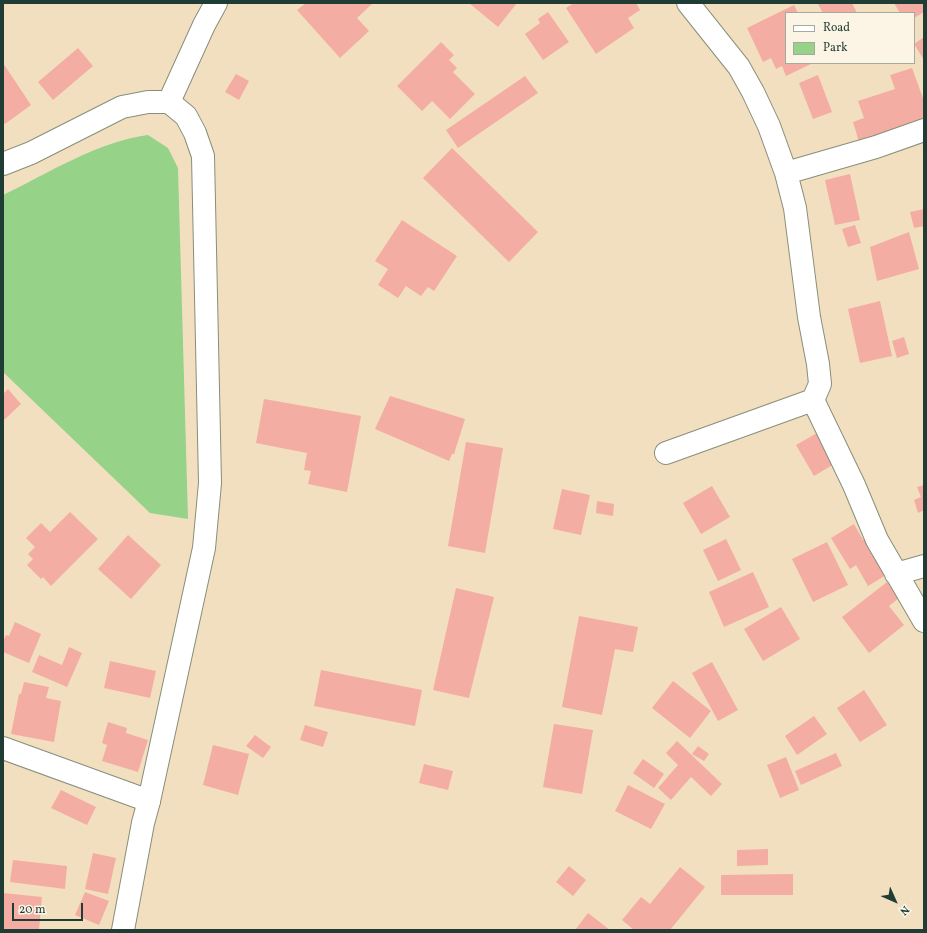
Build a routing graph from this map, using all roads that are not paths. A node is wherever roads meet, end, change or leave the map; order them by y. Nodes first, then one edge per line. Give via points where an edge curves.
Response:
1 (216, 3) edge
2 (688, 3) edge
3 (169, 102) junction
4 (924, 130) edge
5 (3, 164) edge
6 (786, 173) junction
7 (813, 400) junction
8 (666, 453) dead end
9 (924, 566) edge
10 (896, 574) junction
11 (924, 621) edge
12 (3, 748) edge
13 (149, 801) junction
14 (124, 930) edge

1 - 3 street
2 - 6 street via 739,67 769,126
3 - 5 street via 148,102 122,107 31,153
3 - 13 street via 186,116 203,156 210,483 204,548
4 - 6 street
6 - 7 street via 795,208 809,318 818,364 820,384
7 - 8 street
7 - 10 street via 846,466 877,540
9 - 10 street
10 - 11 street
12 - 13 street
13 - 14 street via 142,823

